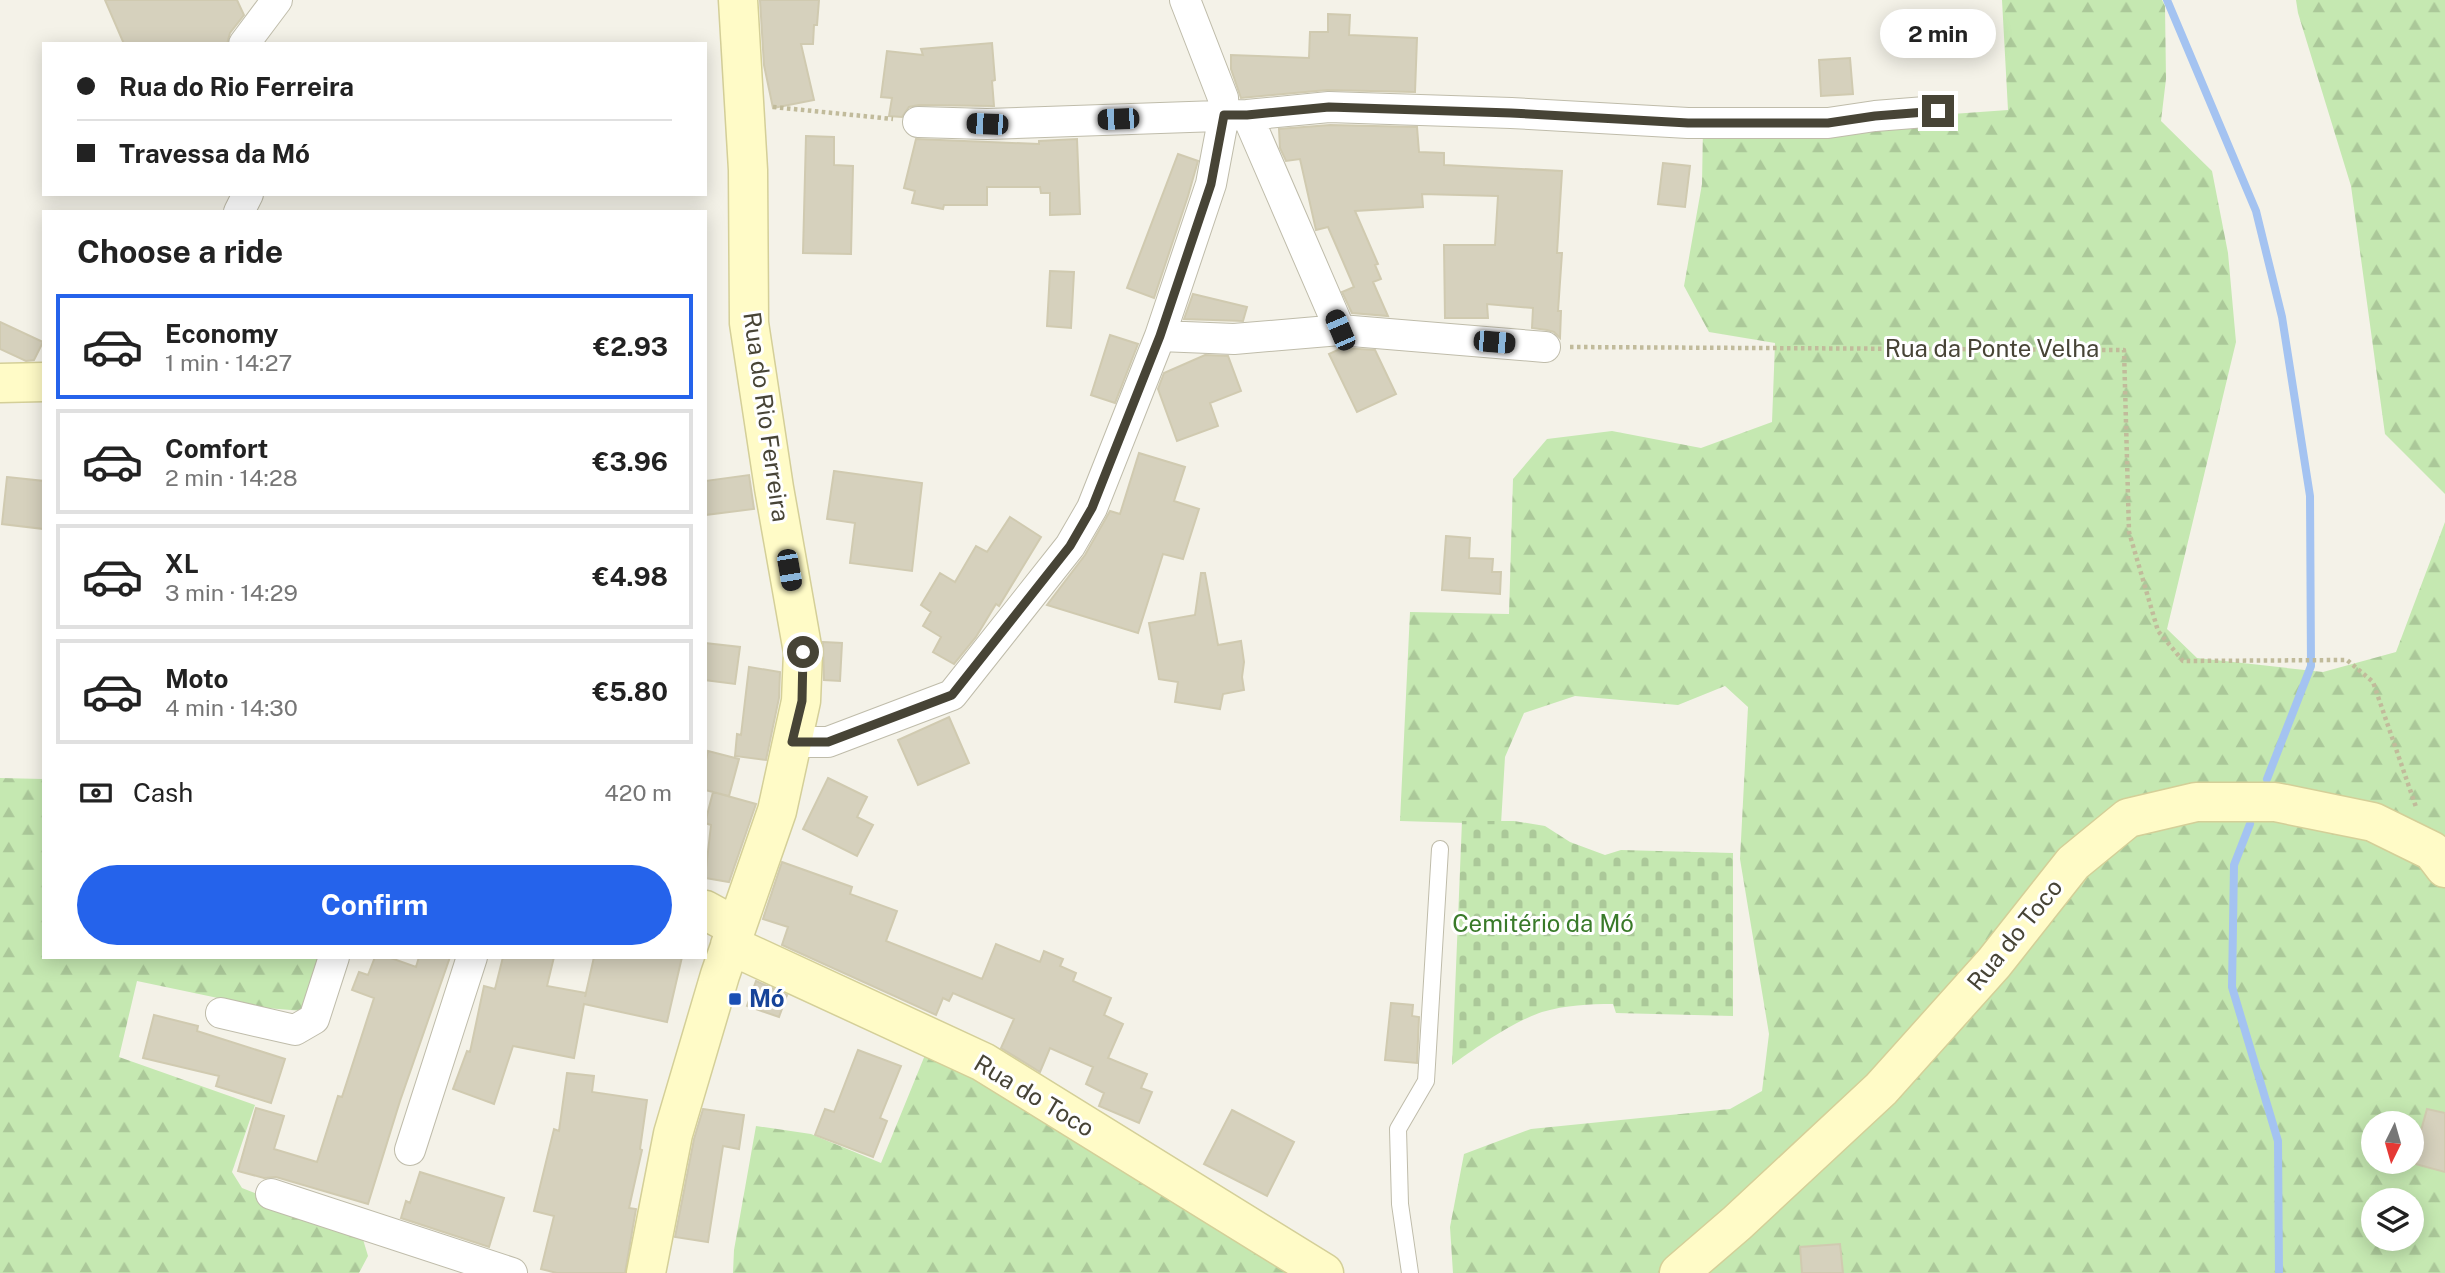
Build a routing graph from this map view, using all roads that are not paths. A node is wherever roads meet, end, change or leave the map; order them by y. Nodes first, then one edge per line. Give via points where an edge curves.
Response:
1 (277, 0) edge
2 (738, 0) edge
3 (1185, 0) edge
4 (246, 42) edge
5 (1938, 111) dead end
6 (1236, 115) junction
7 (918, 122) road end
8 (1340, 330) junction
9 (1160, 336) junction
10 (1545, 346) road end
11 (42, 382) edge
12 (0, 383) edge
13 (792, 742) junction
14 (1440, 849) dead end
15 (2438, 859) edge
16 (724, 927) edge
17 (333, 959) edge
18 (471, 959) edge
19 (221, 1013) dead end
20 (410, 1150) dead end
21 (271, 1194) dead end
22 (439, 1261) edge
23 (512, 1273) edge
24 (646, 1273) edge
25 (1324, 1273) edge
26 (1410, 1273) edge
27 (1679, 1273) edge

1 - 4 street
2 - 13 street, Rua do Rio Ferreira via 748,170 749,323 803,652 802,701
3 - 6 street via 1223,99
5 - 6 street via 1828,123 1688,123 1329,107
6 - 7 street via 987,124
6 - 8 street
6 - 9 street
8 - 9 street via 1234,339
8 - 10 street
9 - 13 street via 1092,508 1070,546 952,695 828,742
11 - 12 street
13 - 16 street, Rua do Rio Ferreira via 777,811
14 - 26 lane via 1426,1081 1398,1129 1400,1204
15 - 27 street, Rua do Toco via 2373,822 2276,802 2196,803 2128,818 2073,863 1994,963 1881,1089
16 - 24 street, Rua do Rio Ferreira via 673,1134
16 - 25 street, Rua do Toco via 983,1062
17 - 19 street via 314,1019 295,1030
18 - 20 street
21 - 22 street
22 - 23 street

